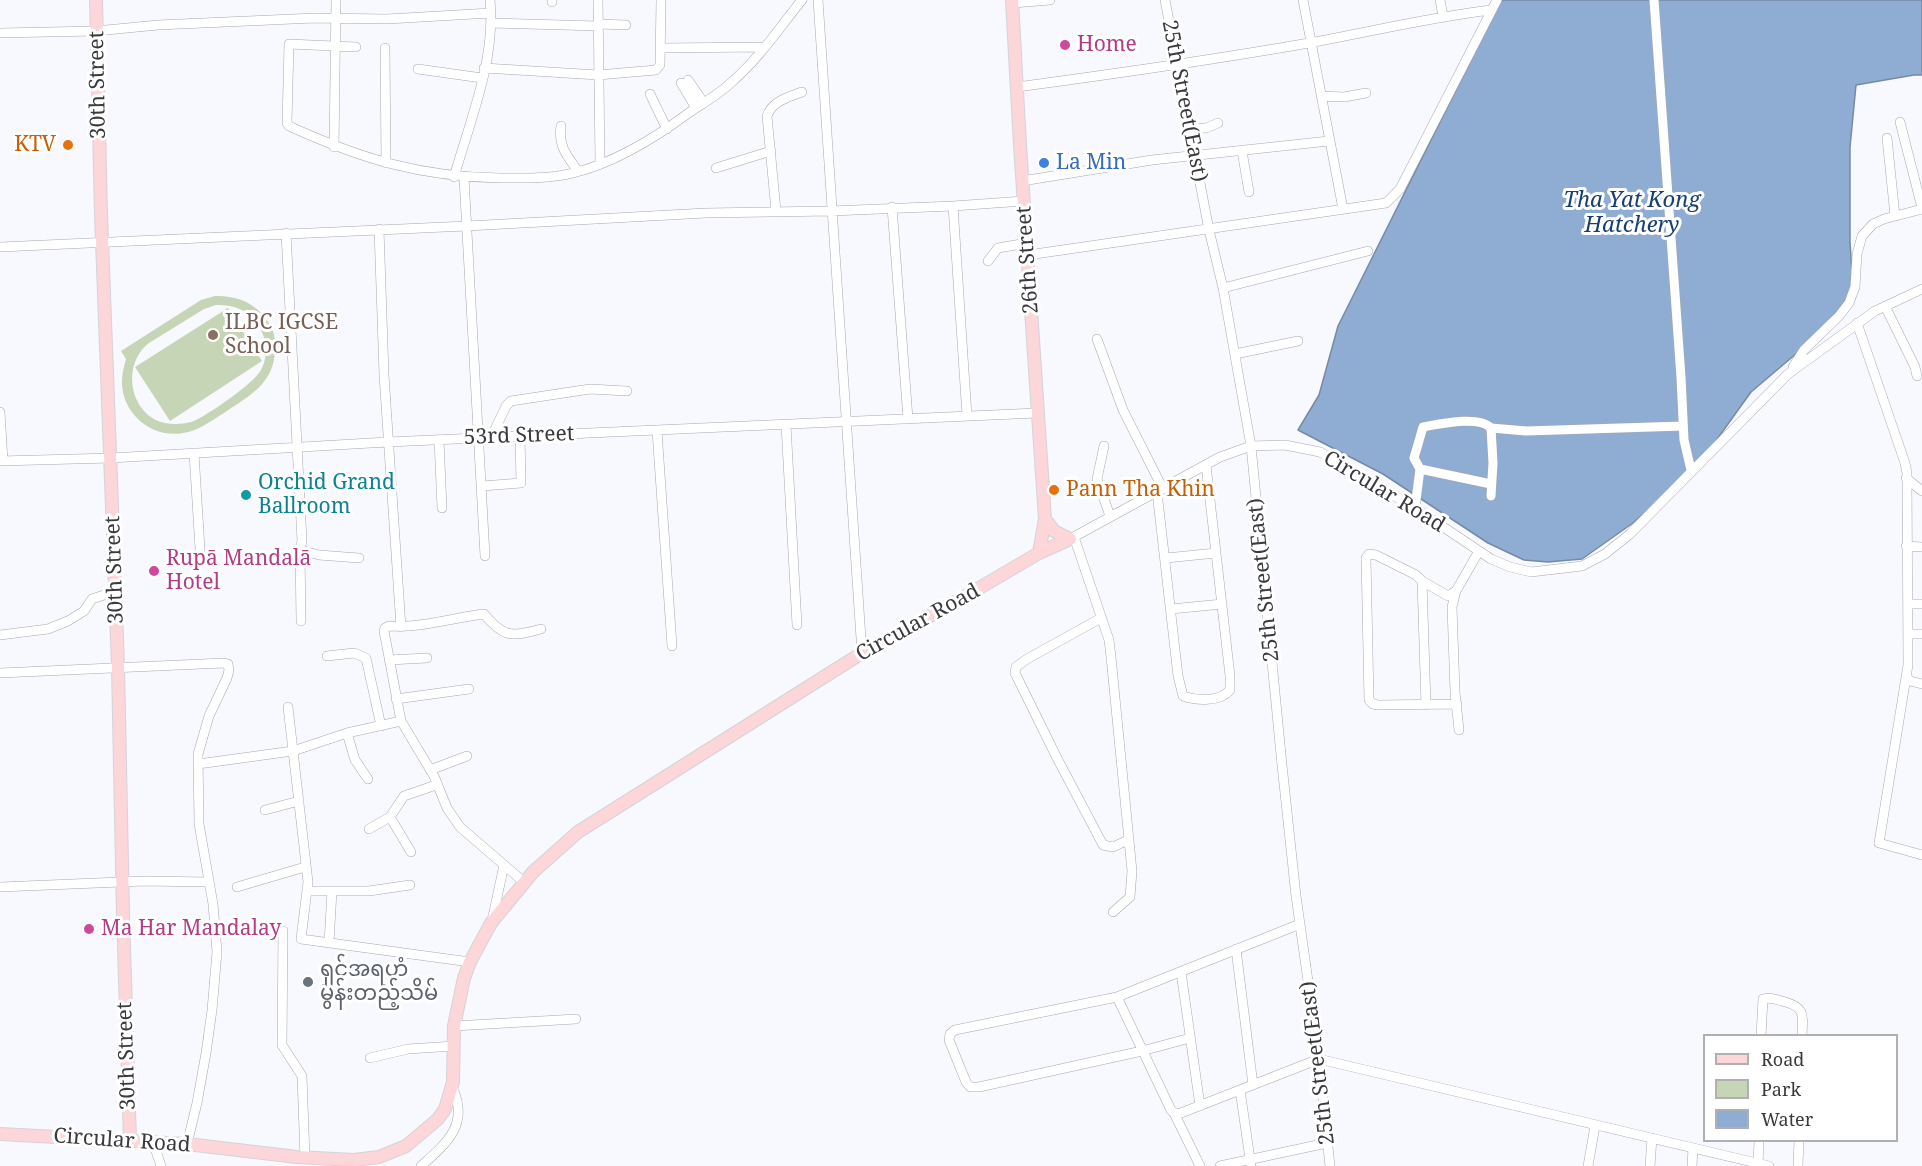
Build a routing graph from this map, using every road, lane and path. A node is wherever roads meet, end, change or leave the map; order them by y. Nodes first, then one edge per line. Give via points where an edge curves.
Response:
1 (96, 0) edge
2 (336, 0) edge
3 (490, 0) edge
4 (598, 0) edge
5 (661, 0) edge
6 (802, 0) edge
7 (819, 0) edge
8 (1050, 0) edge
9 (1165, 0) edge
10 (1303, 0) edge
11 (1440, 0) edge
12 (1497, 0) edge
13 (1654, 0) edge
14 (1012, 2) edge
15 (1492, 10) junction
16 (491, 13) junction
17 (1443, 16) junction
18 (335, 18) junction
19 (491, 23) junction
20 (598, 25) junction
21 (626, 25) dead end
22 (96, 31) junction
23 (0, 33) edge
24 (1311, 42) junction
25 (335, 46) junction
26 (356, 47) dead end
27 (764, 47) junction
28 (385, 48) dead end
29 (661, 48) junction
30 (1176, 65) junction
31 (484, 68) junction
32 (418, 69) dead end
33 (598, 75) junction
34 (482, 78) junction
35 (684, 82) dead end
36 (1017, 87) junction
37 (802, 92) dead end
38 (1366, 93) dead end
39 (650, 94) dead end
40 (1321, 96) junction
41 (700, 106) junction
42 (1900, 122) dead end
43 (1218, 123) dead end
44 (561, 126) dead end
45 (667, 129) junction
46 (1190, 129) junction
47 (1887, 138) dead end
48 (1329, 141) junction
49 (334, 147) junction
50 (771, 151) junction
51 (1242, 151) junction
52 (1196, 155) junction
53 (600, 163) junction
54 (386, 164) junction
55 (716, 168) dead end
56 (578, 171) junction
57 (454, 177) junction
58 (464, 178) junction
59 (1022, 181) junction
60 (1248, 192) dead end
61 (1024, 201) junction
62 (953, 206) junction
63 (892, 207) junction
64 (1922, 208) edge
65 (1343, 209) junction
66 (776, 211) junction
67 (831, 211) junction
68 (1895, 216) junction
69 (467, 226) junction
70 (379, 230) junction
71 (1209, 230) junction
72 (286, 233) junction
73 (102, 241) junction
74 (0, 247) edge
75 (1027, 249) junction
76 (1368, 251) dead end
77 (988, 261) dead end
78 (1223, 288) junction
79 (1922, 289) edge
80 (1885, 306) junction
81 (1857, 323) junction
82 (1097, 339) dead end
83 (1298, 341) dead end
84 (1235, 354) junction
85 (1788, 374) junction
86 (1917, 376) dead end
87 (627, 391) dead end
88 (0, 412) edge
89 (1037, 413) junction
90 (967, 416) junction
91 (908, 419) junction
92 (847, 422) junction
93 (786, 425) junction
94 (1683, 426) junction
95 (1491, 428) junction
96 (657, 430) junction
97 (520, 436) junction
98 (479, 438) junction
99 (491, 438) junction
100 (439, 440) junction
101 (388, 442) junction
102 (1104, 446) dead end
103 (1251, 446) junction
104 (296, 447) junction
105 (194, 453) junction
106 (111, 458) junction
107 (2, 461) edge
108 (1206, 465) junction
109 (1420, 469) junction
110 (1691, 471) junction
111 (1906, 478) junction
112 (1491, 484) junction
113 (482, 486) junction
114 (1160, 490) junction
115 (1922, 490) edge
116 (1491, 496) dead end
117 (442, 508) dead end
118 (1415, 508) junction
119 (1110, 516) junction
120 (1045, 519) junction
121 (1072, 538) junction
122 (1906, 546) junction
123 (1922, 547) edge
124 (200, 549) dead end
125 (300, 550) junction
126 (1479, 551) junction
127 (1039, 553) junction
128 (1216, 553) junction
129 (485, 556) dead end
130 (359, 558) dead end
131 (1166, 558) junction
132 (1422, 581) junction
133 (116, 591) junction
134 (1456, 591) junction
135 (1222, 604) junction
136 (1908, 604) junction
137 (1922, 604) edge
138 (1171, 609) junction
139 (1101, 618) junction
140 (301, 621) dead end
141 (796, 625) dead end
142 (401, 627) junction
143 (541, 629) dead end
144 (1908, 634) junction
145 (1922, 634) edge
146 (0, 635) edge
147 (672, 646) dead end
148 (862, 652) junction
149 (327, 656) dead end
150 (427, 658) dead end
151 (389, 660) junction
152 (118, 666) junction
153 (0, 673) edge
154 (1907, 677) junction
155 (1922, 684) edge
156 (469, 689) dead end
157 (396, 699) junction
158 (1457, 704) junction
159 (1426, 705) junction
160 (288, 707) dead end
161 (401, 721) junction
162 (381, 726) junction
163 (1459, 730) dead end
164 (347, 733) junction
165 (293, 751) junction
166 (467, 756) dead end
167 (198, 764) junction
168 (430, 770) junction
169 (368, 779) dead end
170 (436, 785) junction
171 (299, 801) junction
172 (265, 810) dead end
173 (390, 817) junction
174 (369, 829) dead end
175 (1128, 840) junction
176 (411, 852) dead end
177 (1922, 855) edge
178 (504, 865) junction
179 (305, 867) junction
180 (122, 882) junction
181 (208, 882) junction
182 (525, 883) junction
183 (410, 885) dead end
184 (0, 887) edge
185 (237, 887) dead end
186 (308, 891) junction
187 (332, 891) junction
188 (1113, 912) dead end
189 (491, 923) junction
190 (1300, 924) junction
191 (283, 931) dead end
192 (329, 943) junction
193 (1236, 949) junction
194 (470, 962) junction
195 (1181, 972) junction
196 (1117, 997) junction
197 (576, 1019) dead end
198 (454, 1026) junction
199 (1761, 1034) edge
200 (1802, 1034) edge
201 (1190, 1038) junction
202 (454, 1046) junction
203 (1142, 1051) junction
204 (370, 1058) dead end
205 (1319, 1059) junction
206 (1253, 1085) junction
207 (452, 1087) junction
208 (1240, 1090) junction
209 (1200, 1106) junction
210 (1174, 1113) junction
211 (1595, 1126) junction
212 (0, 1134) edge
213 (1652, 1138) junction
214 (130, 1141) junction
215 (153, 1142) junction
216 (1759, 1142) edge
217 (1799, 1142) edge
218 (1327, 1143) junction
219 (187, 1144) junction
220 (1693, 1148) junction
221 (299, 1160) edge
222 (338, 1160) junction
223 (1251, 1163) edge
224 (1758, 1165) edge
225 (160, 1166) edge
226 (354, 1166) edge
227 (421, 1166) edge
228 (1200, 1166) edge
229 (1220, 1166) edge
230 (1330, 1166) edge
231 (1588, 1166) edge
232 (1650, 1166) edge
233 (1692, 1166) edge
234 (1769, 1166) edge
235 (1798, 1166) edge

1 - 22 main road, 30th Street
2 - 18 street
3 - 16 street
4 - 20 street
5 - 29 street
6 - 27 street
7 - 67 street
8 - 14 street
9 - 30 street, 25th Street(East)
10 - 24 street
11 - 17 street
12 - 15 street
13 - 94 street
14 - 36 main road, 26th Street
15 - 17 street
15 - 65 street via 1400,189 1386,203
16 - 18 street
16 - 19 street
17 - 24 street
18 - 22 street
18 - 25 street
19 - 20 street
19 - 31 street
20 - 21 street
20 - 33 street
22 - 23 street
22 - 73 main road, 30th Street
24 - 30 street
24 - 40 street
25 - 26 street
25 - 49 street
25 - 49 street via 289,44 287,123
27 - 29 street
27 - 41 street via 732,82
28 - 54 street
29 - 33 street via 656,70
30 - 36 street
30 - 46 street, 25th Street(East)
31 - 33 street
31 - 34 street
32 - 34 street
33 - 53 street
34 - 57 street
35 - 41 street
36 - 59 main road, 26th Street
37 - 50 street via 768,111
38 - 40 street
39 - 45 street
40 - 48 street
41 - 45 street
42 - 64 street
43 - 46 street
44 - 56 street via 562,147
45 - 53 street
46 - 52 street, 25th Street(East)
47 - 68 street
48 - 51 street
48 - 65 street
49 - 54 street
50 - 55 street
50 - 66 street
51 - 52 street
51 - 60 street
52 - 59 street
52 - 71 street, 25th Street(East)
53 - 56 street
54 - 57 street
56 - 58 street via 554,177
57 - 58 street
58 - 69 street
59 - 61 main road, 26th Street
61 - 62 street
61 - 75 main road, 26th Street
62 - 63 street
62 - 90 street
63 - 67 street
63 - 91 street
64 - 68 street
65 - 71 street
66 - 67 street
66 - 69 street
67 - 92 street
68 - 85 street via 1873,224 1862,236 1849,303 1804,350
69 - 70 street
69 - 98 street
70 - 72 street
70 - 101 street
71 - 75 street
71 - 78 street, 25th Street(East)
72 - 73 street
72 - 104 street
73 - 74 street
73 - 106 main road, 30th Street
75 - 77 street via 998,248
75 - 89 main road, 26th Street
76 - 78 street
78 - 84 street, 25th Street(East)
79 - 80 street, Circular Road
80 - 81 street, Circular Road
80 - 86 street
81 - 85 street, Circular Road
81 - 111 street via 1905,463
82 - 114 street via 1123,410
83 - 84 street
84 - 103 street, 25th Street(East)
85 - 110 street, Circular Road
87 - 99 street via 590,389 512,401
88 - 107 street
89 - 90 street, 53rd Street
89 - 120 main road, 26th Street
90 - 91 street, 53rd Street
91 - 92 street, 53rd Street
92 - 93 street, 53rd Street
92 - 148 street
93 - 96 street, 53rd Street
93 - 141 street
94 - 95 street via 1526,431
94 - 110 street
95 - 109 street via 1484,422 1447,422 1423,427 1414,458
95 - 112 street
96 - 97 street, 53rd Street
96 - 147 street
97 - 99 street, 53rd Street
97 - 113 street via 521,483
98 - 99 street, 53rd Street
98 - 100 street, 53rd Street
98 - 113 street
100 - 101 street, 53rd Street
100 - 117 street
101 - 104 street, 53rd Street
101 - 142 street
102 - 119 street via 1097,479
103 - 108 street, Circular Road
103 - 118 street, Circular Road via 1285,445 1320,452
103 - 190 street, 25th Street(East)
104 - 105 street, 53rd Street
104 - 125 street
105 - 106 street, 53rd Street
105 - 124 street
106 - 107 street, 53rd Street
106 - 133 main road, 30th Street
108 - 114 street, Circular Road
108 - 128 street
109 - 112 street
109 - 118 street
110 - 126 street, Circular Road via 1630,534 1582,566 1531,572 1510,567
111 - 115 street
111 - 122 street
112 - 116 street
113 - 129 street
114 - 119 street, Circular Road
114 - 131 street
118 - 126 street, Circular Road
119 - 121 street, Circular Road
120 - 121 main road via 1054,531
120 - 127 main road, 26th Street
121 - 127 main road, Circular Road
121 - 139 street
122 - 123 street
122 - 136 street
125 - 130 street
125 - 140 street
126 - 134 street
127 - 148 main road, Circular Road
128 - 131 street
128 - 135 street
131 - 138 street
132 - 134 street via 1448,596
132 - 159 street
132 - 159 street via 1376,555 1365,558 1369,700 1377,705
133 - 146 street via 92,599 84,611 48,629
133 - 152 main road, 30th Street
134 - 158 street via 1452,608
135 - 138 street
135 - 138 street via 1230,690 1217,698 1183,696
136 - 137 street
136 - 144 street
139 - 175 street via 1109,640
139 - 175 street via 1027,659 1015,670 1103,845 1113,847
142 - 143 street via 484,614 508,635
142 - 151 street via 385,628
144 - 145 street
144 - 154 street
148 - 182 main road, Circular Road via 578,832
149 - 162 street via 354,653 366,658
150 - 151 street
151 - 157 street
152 - 153 street
152 - 167 street via 228,664 230,670 205,727
152 - 180 main road, 30th Street
154 - 155 street
154 - 177 street via 1879,843
156 - 157 street
157 - 161 street
158 - 159 street
158 - 163 street
160 - 165 street
161 - 162 street
161 - 168 street
162 - 164 street
164 - 165 street
164 - 169 street via 356,760
165 - 167 street
165 - 171 street
166 - 168 street
167 - 181 street via 198,824
168 - 170 street
170 - 173 street via 404,796
170 - 178 street via 460,827
171 - 172 street
171 - 179 street
173 - 174 street
173 - 176 street
175 - 188 street via 1130,897
178 - 182 street
178 - 189 street
179 - 185 street
179 - 186 street
180 - 181 street
180 - 184 street
180 - 214 main road, 30th Street
181 - 219 street via 217,952 198,1103
182 - 189 main road, Circular Road
183 - 187 street
186 - 187 street
186 - 192 street via 301,939
187 - 192 street
189 - 194 main road, Circular Road
190 - 193 street
190 - 205 street, 25th Street(East)
191 - 221 street via 282,1045 302,1076
192 - 194 street
193 - 195 street
193 - 206 street
194 - 198 main road, Circular Road
195 - 196 street
195 - 201 street
196 - 203 street
196 - 203 street via 955,1030 949,1040 970,1087
197 - 198 street
198 - 202 main road, Circular Road
199 - 200 street via 1763,999 1768,997 1798,1005
201 - 203 street
201 - 209 street
202 - 204 street via 408,1049
202 - 207 main road, Circular Road
203 - 210 street
205 - 206 street
205 - 211 street
205 - 218 street, 25th Street(East)
206 - 208 street
207 - 222 main road, Circular Road via 446,1109 406,1146 379,1157
207 - 227 street via 458,1098 459,1123 442,1147
208 - 209 street
208 - 223 street
209 - 210 street
210 - 228 street
211 - 213 street
211 - 231 street
212 - 214 main road, Circular Road
213 - 220 street
213 - 232 street
214 - 215 main road, Circular Road
215 - 219 main road, Circular Road
215 - 225 street
216 - 224 street
217 - 235 street
218 - 223 street
218 - 230 street, 25th Street(East)
219 - 221 main road, Circular Road
220 - 224 street
220 - 233 street
221 - 222 main road, Circular Road
222 - 226 street
223 - 229 street
224 - 234 street

